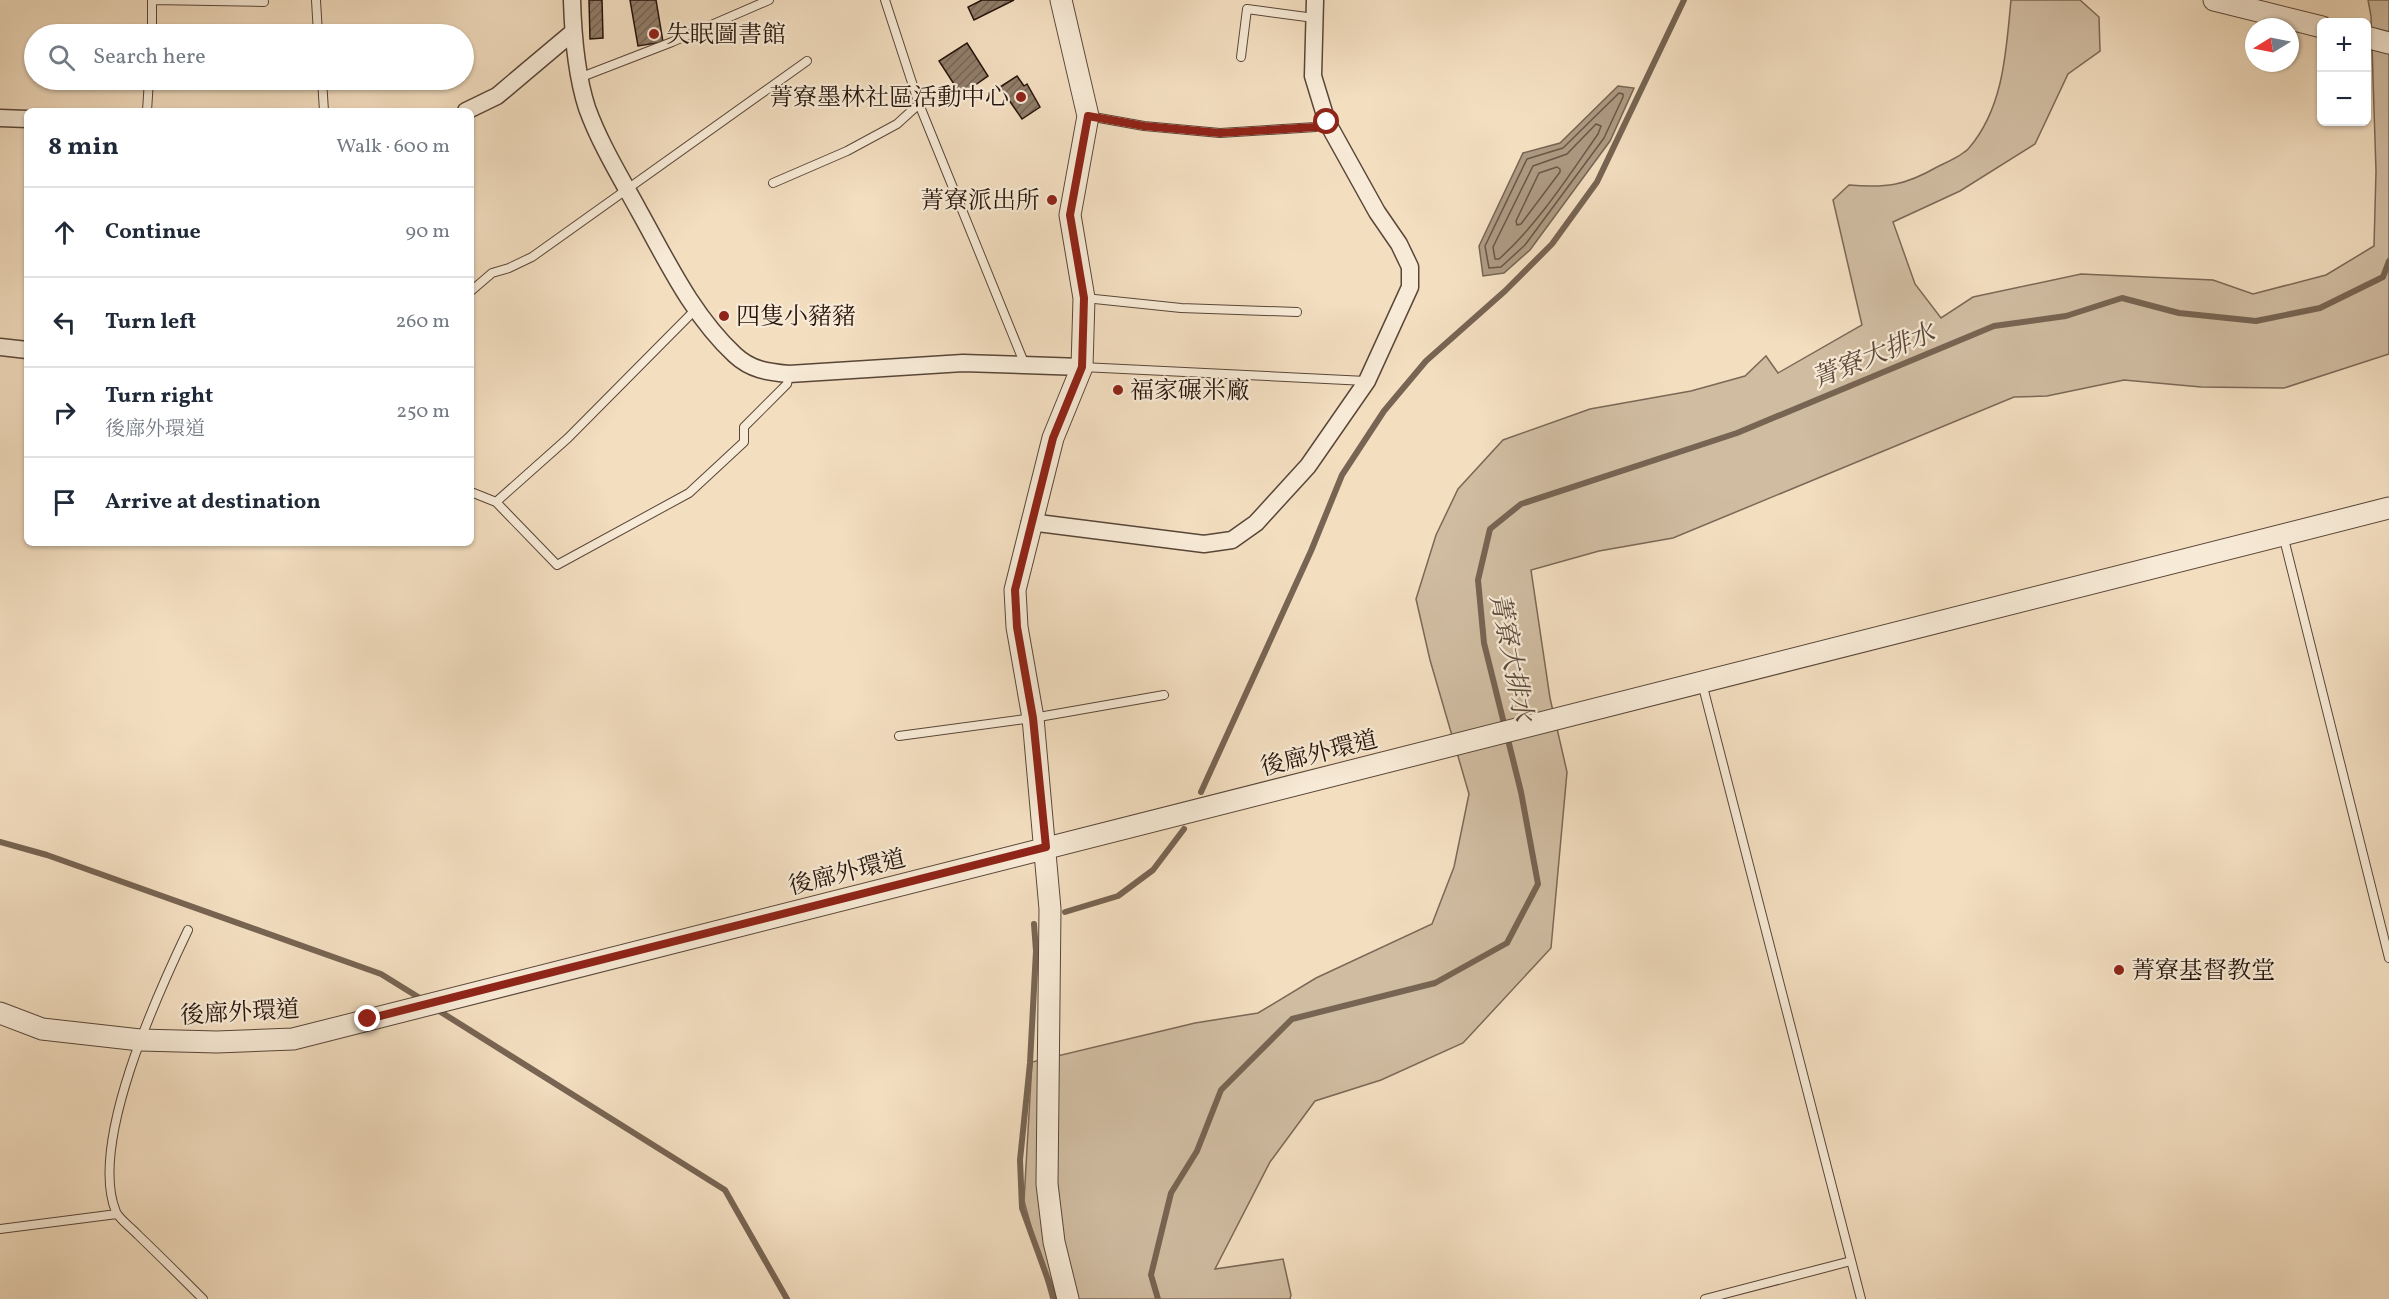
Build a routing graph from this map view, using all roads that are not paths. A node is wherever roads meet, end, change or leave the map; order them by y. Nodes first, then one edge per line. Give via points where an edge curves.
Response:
1 (152, 0) edge
2 (315, 0) edge
3 (572, 0) edge
4 (769, 0) edge
5 (885, 0) edge
6 (1061, 0) edge
7 (1315, 0) edge
8 (2214, 0) edge
9 (264, 2) dead end
10 (1314, 18) junction
11 (152, 24) edge
12 (317, 24) edge
13 (2317, 26) edge
14 (573, 32) junction
15 (2371, 39) edge
16 (2389, 43) edge
17 (1241, 57) dead end
18 (807, 61) dead end
19 (579, 78) junction
20 (148, 90) edge
21 (323, 90) edge
22 (919, 104) junction
23 (147, 108) edge
24 (324, 108) edge
25 (472, 108) edge
26 (1088, 116) junction
27 (0, 118) edge
28 (24, 119) edge
29 (1327, 122) junction
30 (773, 183) dead end
31 (627, 189) junction
32 (474, 288) edge
33 (1084, 298) junction
34 (695, 310) junction
35 (1297, 312) dead end
36 (0, 347) edge
37 (24, 350) edge
38 (1025, 365) junction
39 (1082, 367) junction
40 (789, 374) junction
41 (1367, 381) junction
42 (474, 493) edge
43 (496, 502) junction
44 (2389, 508) edge
45 (1030, 522) junction
46 (2283, 535) junction
47 (1702, 682) junction
48 (1164, 695) dead end
49 (1033, 718) junction
50 (899, 736) dead end
51 (1046, 847) junction
52 (188, 930) dead end
53 (2389, 958) edge
54 (0, 1013) edge
55 (140, 1040) junction
56 (117, 1214) junction
57 (0, 1229) edge
58 (1851, 1261) junction
59 (203, 1299) edge
60 (1068, 1299) edge
61 (1705, 1299) edge
62 (1861, 1299) edge

1 - 9 lane
1 - 11 lane
2 - 12 lane
3 - 14 street
4 - 19 lane
5 - 22 lane
6 - 26 street
7 - 10 street
8 - 13 street
10 - 17 lane via 1247,9
10 - 29 street via 1312,76
14 - 19 street
14 - 25 street via 497,96
15 - 16 street
18 - 31 lane
19 - 31 street via 588,109
20 - 23 lane
21 - 24 lane
22 - 30 lane via 897,124 847,152
22 - 38 lane
26 - 29 lane via 1220,133 1316,127
26 - 33 street via 1070,215
27 - 28 street
29 - 41 street via 1410,267 1410,287
31 - 32 lane via 532,257 492,273
31 - 34 street
33 - 35 lane via 1181,308
33 - 39 street
34 - 40 street via 736,356 762,372
34 - 43 lane via 568,438
36 - 37 street
38 - 39 street
38 - 40 street via 931,364
39 - 41 lane
39 - 45 street via 1053,438
40 - 43 lane via 787,384 744,426 744,442 689,493 557,565
41 - 45 street via 1308,466 1256,523 1232,540 1204,544
42 - 43 lane
44 - 46 street, 後廍外環道
45 - 49 street via 1015,590 1017,627
46 - 47 street, 後廍外環道
46 - 53 lane
47 - 51 street, 後廍外環道
47 - 58 lane
48 - 49 lane
49 - 50 lane
49 - 51 street
51 - 55 street, 後廍外環道 via 293,1039
51 - 60 street via 1050,909 1047,1184 1054,1242
52 - 55 lane
54 - 55 street, 後廍外環道 via 42,1029
55 - 56 lane via 111,1147 111,1191
56 - 57 lane
56 - 59 lane
58 - 61 lane
58 - 62 lane

